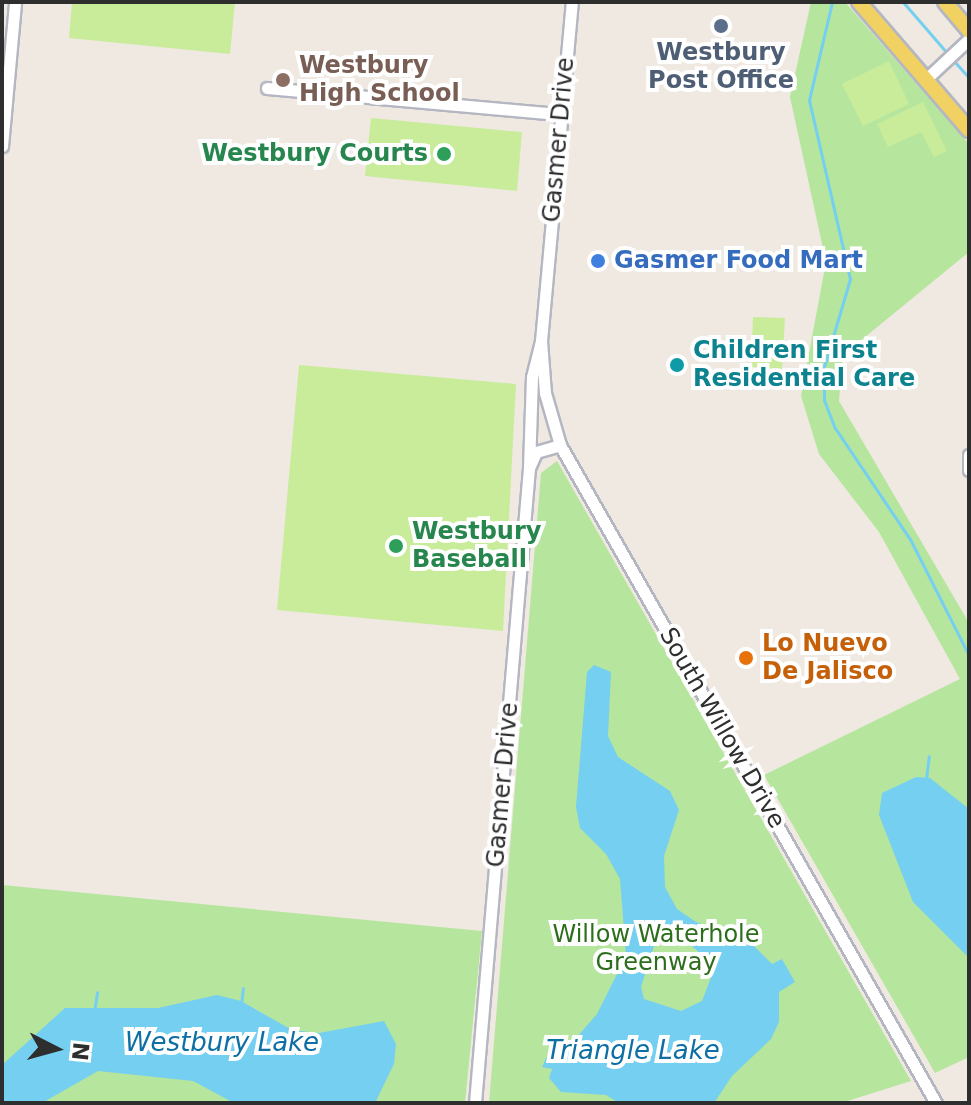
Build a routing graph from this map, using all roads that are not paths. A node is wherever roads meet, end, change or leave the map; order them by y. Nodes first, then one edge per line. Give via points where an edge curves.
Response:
1 (15, 2) edge
2 (572, 2) edge
3 (859, 2) edge
4 (945, 2) edge
5 (969, 31) edge
6 (966, 42) edge
7 (930, 74) junction
8 (267, 88) dead end
9 (561, 114) junction
10 (969, 130) edge
11 (2, 146) edge
12 (541, 341) junction
13 (560, 445) junction
14 (969, 455) edge
15 (529, 468) junction
16 (969, 470) edge
17 (475, 1103) edge
18 (936, 1103) edge

1 - 11 street
2 - 9 street, Gasmer Drive
3 - 7 main road
4 - 5 main road
6 - 7 street
7 - 10 main road
8 - 9 street
9 - 12 street, Gasmer Drive
12 - 13 street, South Willow Drive via 545,393
12 - 15 street, Gasmer Drive via 532,377
13 - 15 street via 536,452
13 - 18 street, South Willow Drive
14 - 16 street
15 - 17 street, Gasmer Drive

